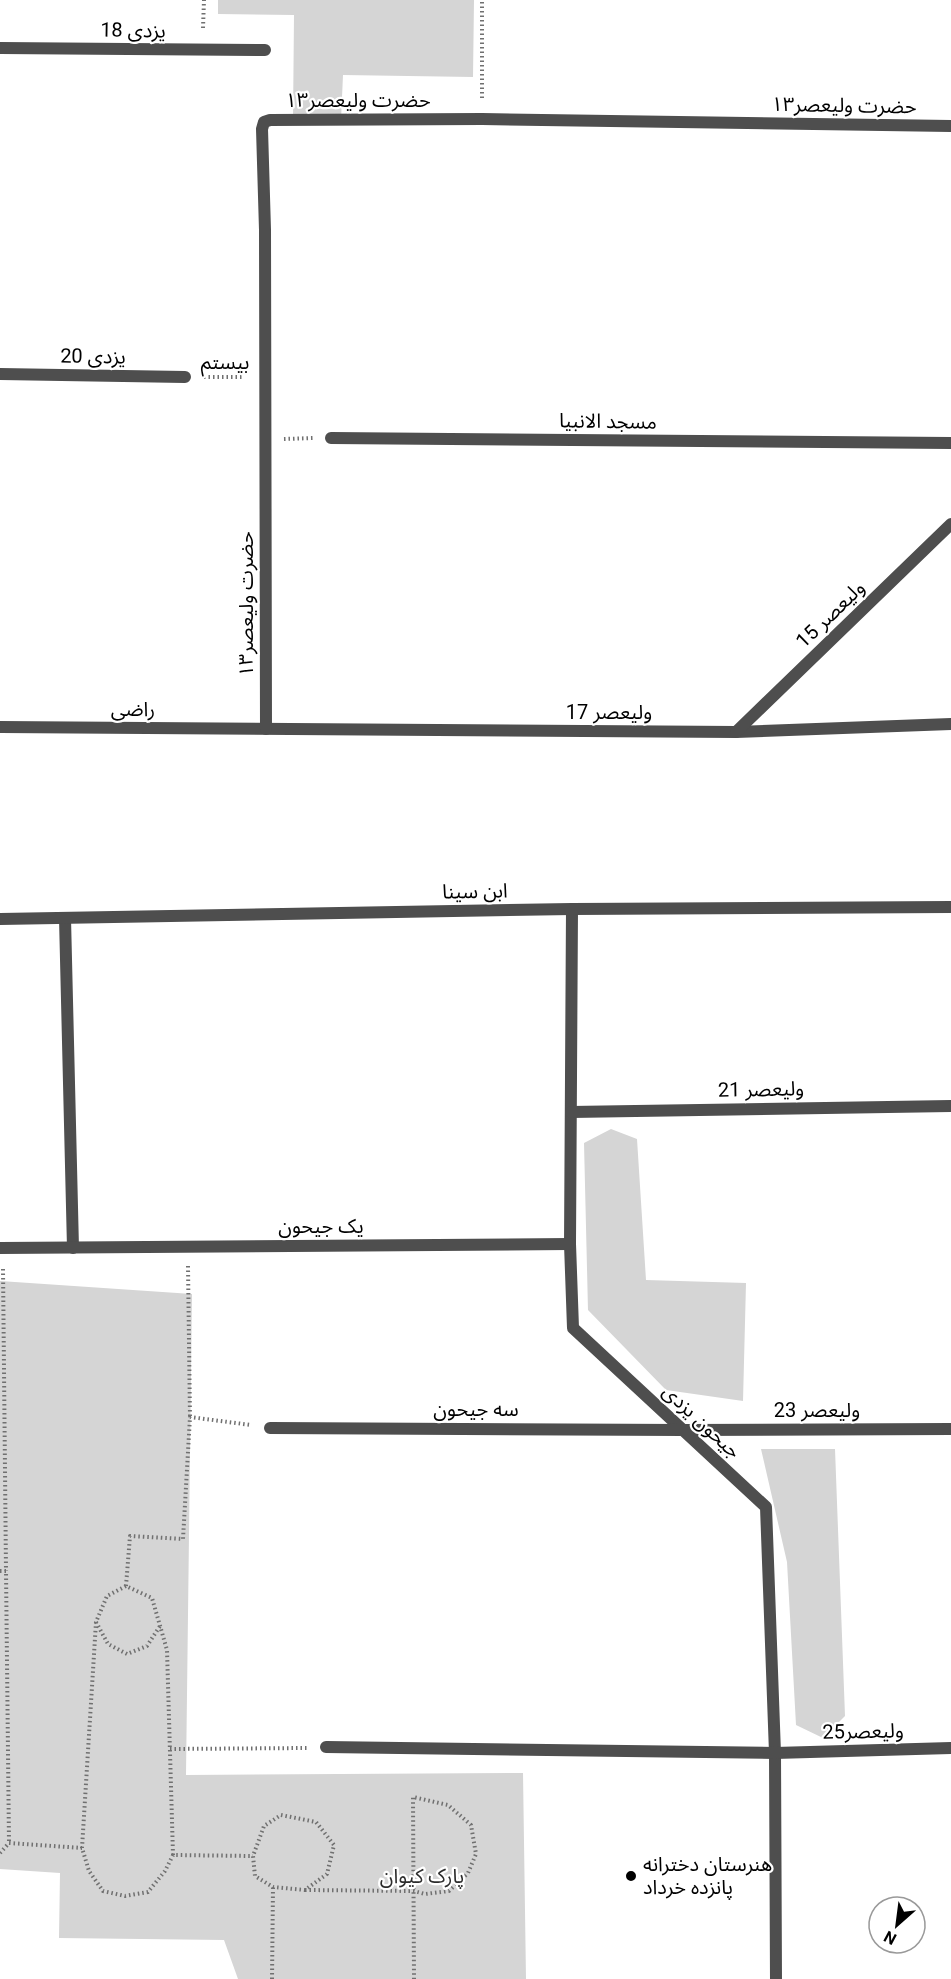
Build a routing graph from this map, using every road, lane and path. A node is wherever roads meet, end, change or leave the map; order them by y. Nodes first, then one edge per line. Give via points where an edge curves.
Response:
1 (204, 0) edge
2 (482, 0) edge
3 (0, 48) edge
4 (203, 50) junction
5 (265, 50) dead end
6 (482, 119) junction
7 (951, 126) edge
8 (0, 374) edge
9 (185, 377) joint
10 (265, 377) junction
11 (332, 438) joint
12 (265, 439) junction
13 (951, 443) edge
14 (951, 524) edge
15 (951, 724) edge
16 (0, 727) edge
17 (266, 729) junction
18 (736, 732) junction
19 (951, 907) edge
20 (572, 909) junction
21 (65, 918) junction
22 (0, 919) edge
23 (951, 1106) edge
24 (571, 1112) junction
25 (570, 1244) junction
26 (0, 1248) edge
27 (73, 1248) junction
28 (3, 1263) dead end
29 (177, 1264) dead end
30 (190, 1417) junction
31 (270, 1428) joint
32 (951, 1428) edge
33 (683, 1430) junction
34 (0, 1571) edge
35 (6, 1571) junction
36 (126, 1586) junction
37 (96, 1622) junction
38 (160, 1626) junction
39 (326, 1748) joint
40 (951, 1748) edge
41 (170, 1749) junction
42 (775, 1753) junction
43 (9, 1843) junction
44 (82, 1848) junction
45 (0, 1853) edge
46 (173, 1856) junction
47 (253, 1856) junction
48 (273, 1887) junction
49 (305, 1890) junction
50 (414, 1891) junction
51 (272, 1979) edge
52 (414, 1979) edge
53 (776, 1979) edge

1 - 4 path
2 - 6 path
3 - 4 street, یزدی 18
4 - 5 street, یزدی 18
6 - 7 street, حضرت ولیعصر۱۳
6 - 10 street, حضرت ولیعصر۱۳ via 264,122
8 - 9 street, یزدی 20
9 - 10 path, بیستم
10 - 12 street, حضرت ولیعصر۱۳
11 - 12 path
11 - 13 street, مسجد الانبیا
12 - 17 street, حضرت ولیعصر۱۳
14 - 18 street, ولیعصر 15
15 - 18 street, ولیعصر 17
16 - 17 street, راضی
17 - 18 street, ولیعصر 17
19 - 20 street, ابن سینا
20 - 21 street, ابن سینا
20 - 24 street, جیحون یزدی
21 - 22 street, ابن سینا
21 - 27 street
23 - 24 street, ولیعصر 21
24 - 25 street, جیحون یزدی
25 - 27 street, یک جیحون
25 - 33 street, جیحون یزدی via 573,1328
26 - 27 street, یک جیحون
28 - 35 path
29 - 30 path via 188,1264
30 - 31 path
30 - 36 path via 183,1539 130,1536
31 - 33 street, سه جیحون
32 - 33 street, ولیعصر 23
33 - 42 street, جیحون یزدی via 766,1507
34 - 35 path
35 - 43 path
36 - 37 path via 107,1596
36 - 38 path via 152,1598
37 - 38 path via 108,1644 127,1654 147,1646
37 - 44 path
38 - 41 path via 167,1650
39 - 41 path
39 - 42 street, ولیعصر25
40 - 42 street, ولیعصر25
41 - 46 path
42 - 53 street, جیحون یزدی
43 - 44 path
43 - 45 path
44 - 46 path via 89,1871 103,1891 125,1896 148,1892
46 - 47 path
47 - 48 path via 255,1876
47 - 49 path via 264,1826 281,1815 316,1822 334,1845 327,1874
48 - 49 path
48 - 51 path
49 - 50 path
50 - 50 path via 414,1879 413,1797 448,1805 471,1825 476,1854 468,1873 449,1891
50 - 52 path

